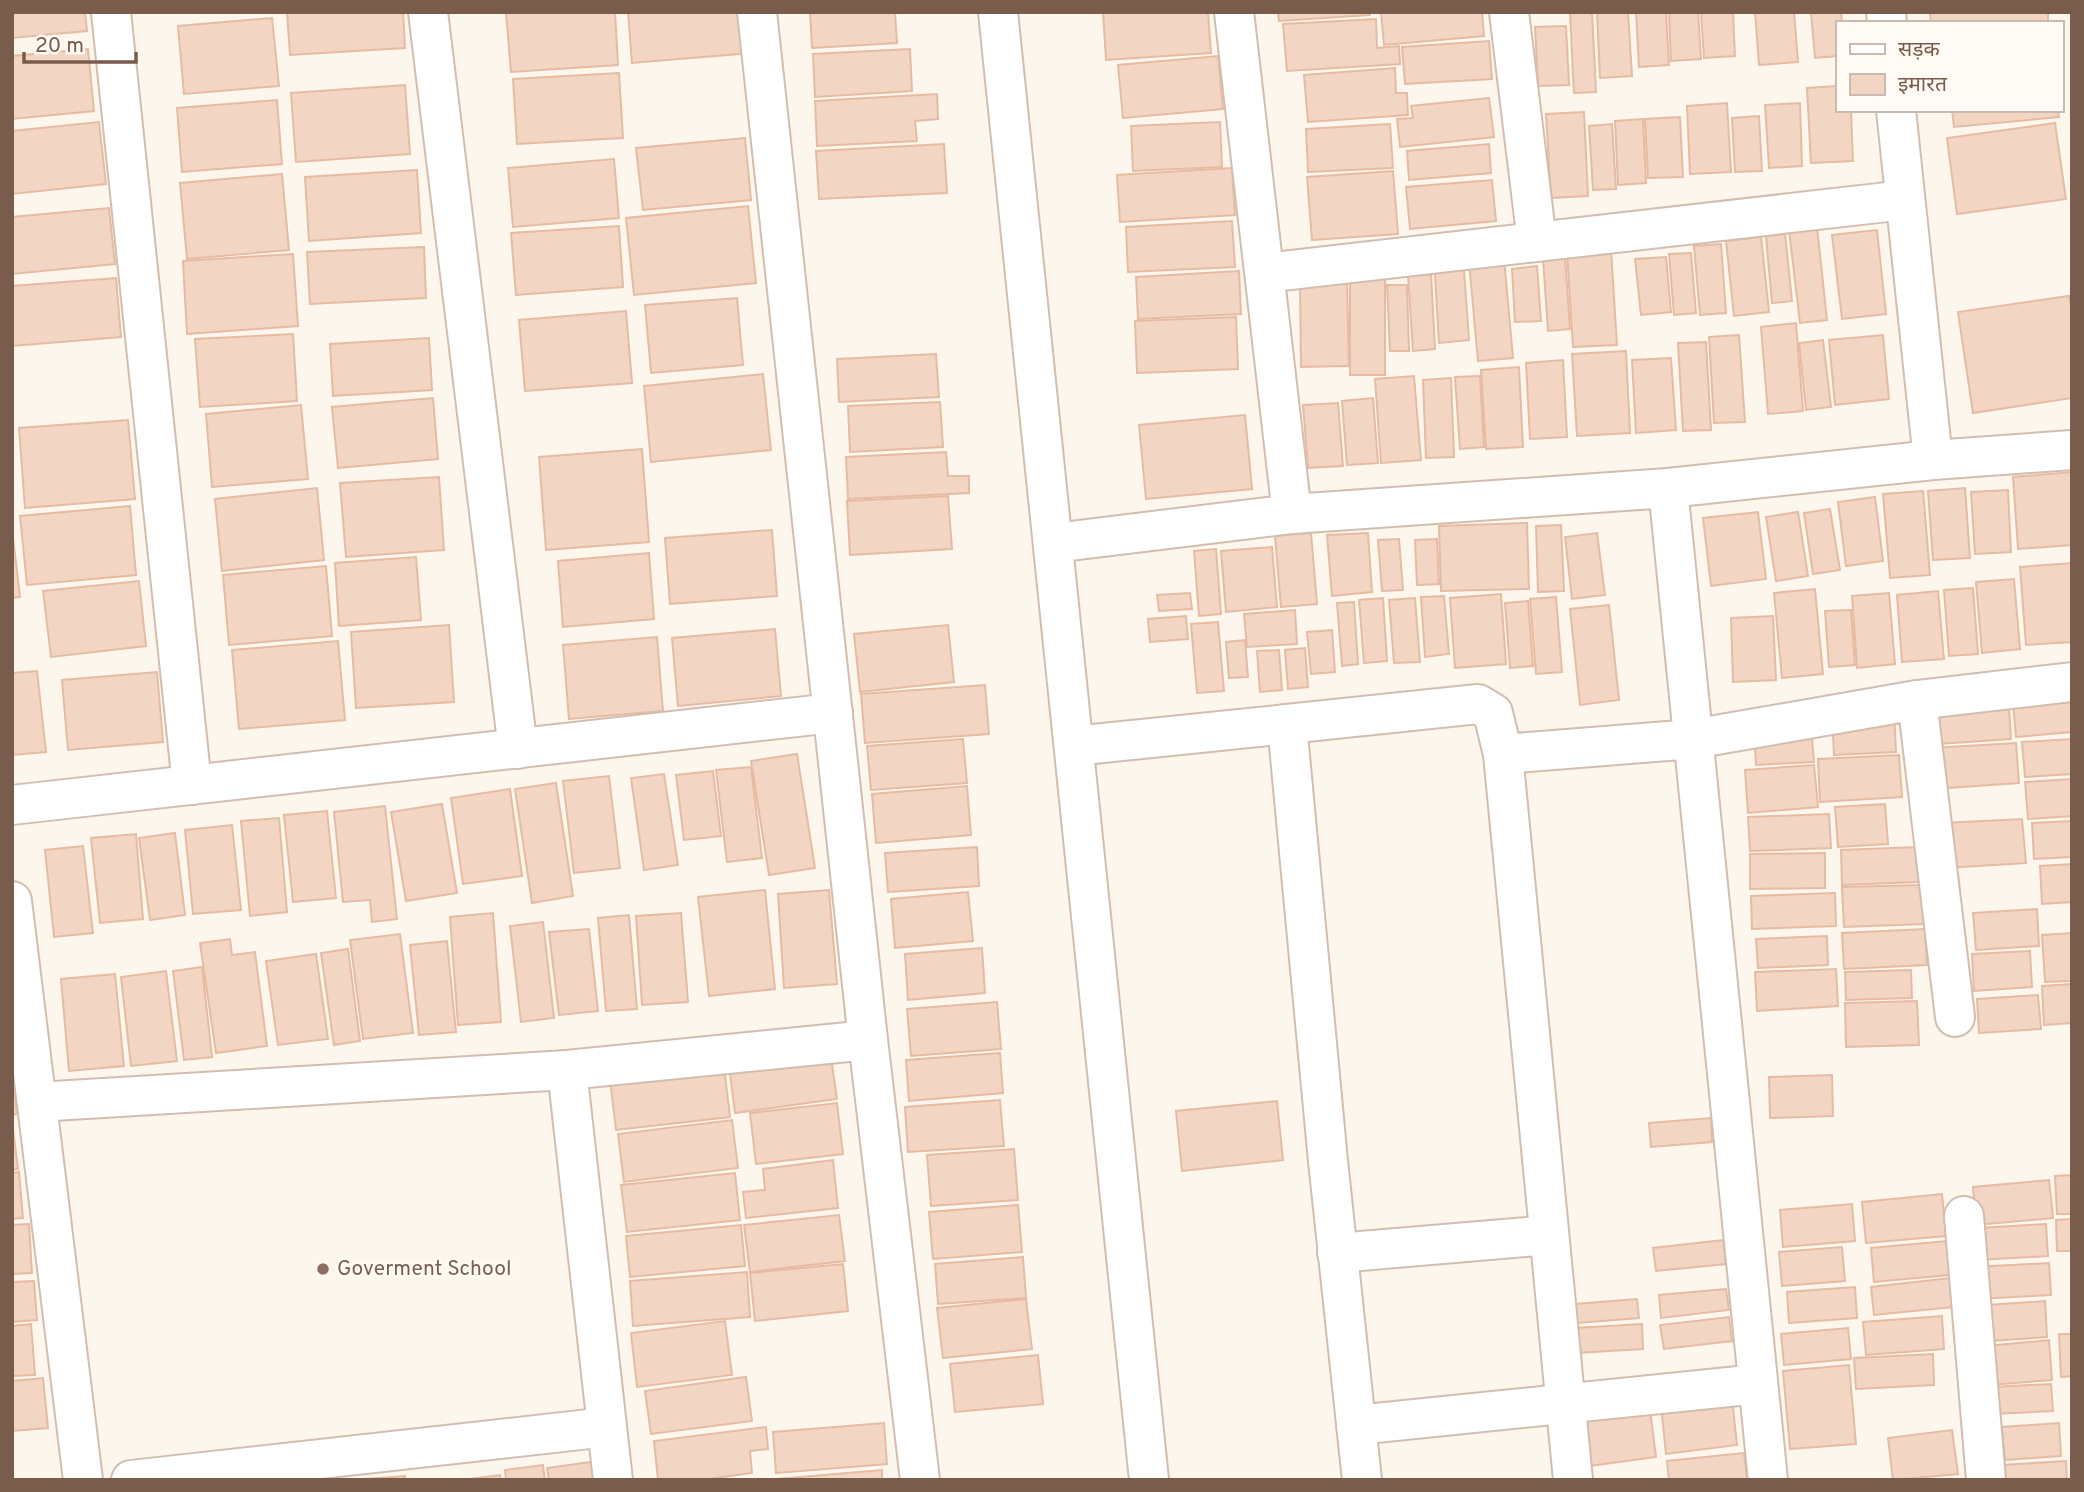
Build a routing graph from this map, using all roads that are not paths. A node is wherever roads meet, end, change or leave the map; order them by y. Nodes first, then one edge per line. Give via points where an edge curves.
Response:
1 (111, 12) edge
2 (428, 12) edge
3 (757, 12) edge
4 (998, 12) edge
5 (1234, 12) edge
6 (1509, 12) edge
7 (1896, 112) edge
8 (1905, 200) junction
9 (1537, 242) junction
10 (1265, 273) junction
11 (2072, 450) edge
12 (1933, 460) junction
13 (1668, 488) junction
14 (1292, 514) junction
15 (1054, 543) junction
16 (2072, 682) edge
17 (1917, 700) junction
18 (833, 713) junction
19 (1287, 724) junction
20 (1693, 739) junction
21 (1074, 746) junction
22 (518, 749) junction
23 (1503, 754) junction
24 (192, 785) junction
25 (12, 805) edge
26 (12, 901) edge
27 (1955, 1017) dead end
28 (868, 1040) junction
29 (567, 1070) junction
30 (37, 1102) junction
31 (1964, 1216) dead end
32 (1549, 1234) junction
33 (1337, 1253) junction
34 (1758, 1384) junction
35 (1566, 1404) junction
36 (1356, 1425) junction
37 (607, 1427) junction
38 (83, 1480) edge
39 (131, 1480) edge
40 (613, 1480) edge
41 (919, 1480) edge
42 (1149, 1480) edge
43 (1362, 1480) edge
44 (1573, 1480) edge
45 (1768, 1480) edge
46 (1986, 1480) edge

1 - 24 street
2 - 22 street
3 - 18 street
4 - 15 street
5 - 10 street
6 - 9 street
7 - 8 street
8 - 9 street
8 - 12 street
9 - 10 street
10 - 14 street
11 - 12 street
12 - 13 street
13 - 14 street
13 - 20 street
14 - 15 street
15 - 21 street
16 - 17 street
17 - 20 street
17 - 27 street
18 - 22 street
18 - 28 street
19 - 21 street
19 - 23 street via 1478,704 1493,713
19 - 33 street
20 - 23 street
20 - 34 street
21 - 42 street
22 - 24 street
23 - 32 street
24 - 25 street
26 - 30 street
28 - 29 street
28 - 41 street
29 - 30 street
29 - 37 street
30 - 38 street
31 - 46 street
32 - 33 street
32 - 35 street
33 - 36 street
34 - 35 street
34 - 45 street
35 - 36 street
35 - 44 street
36 - 43 street
37 - 39 street
37 - 40 street

